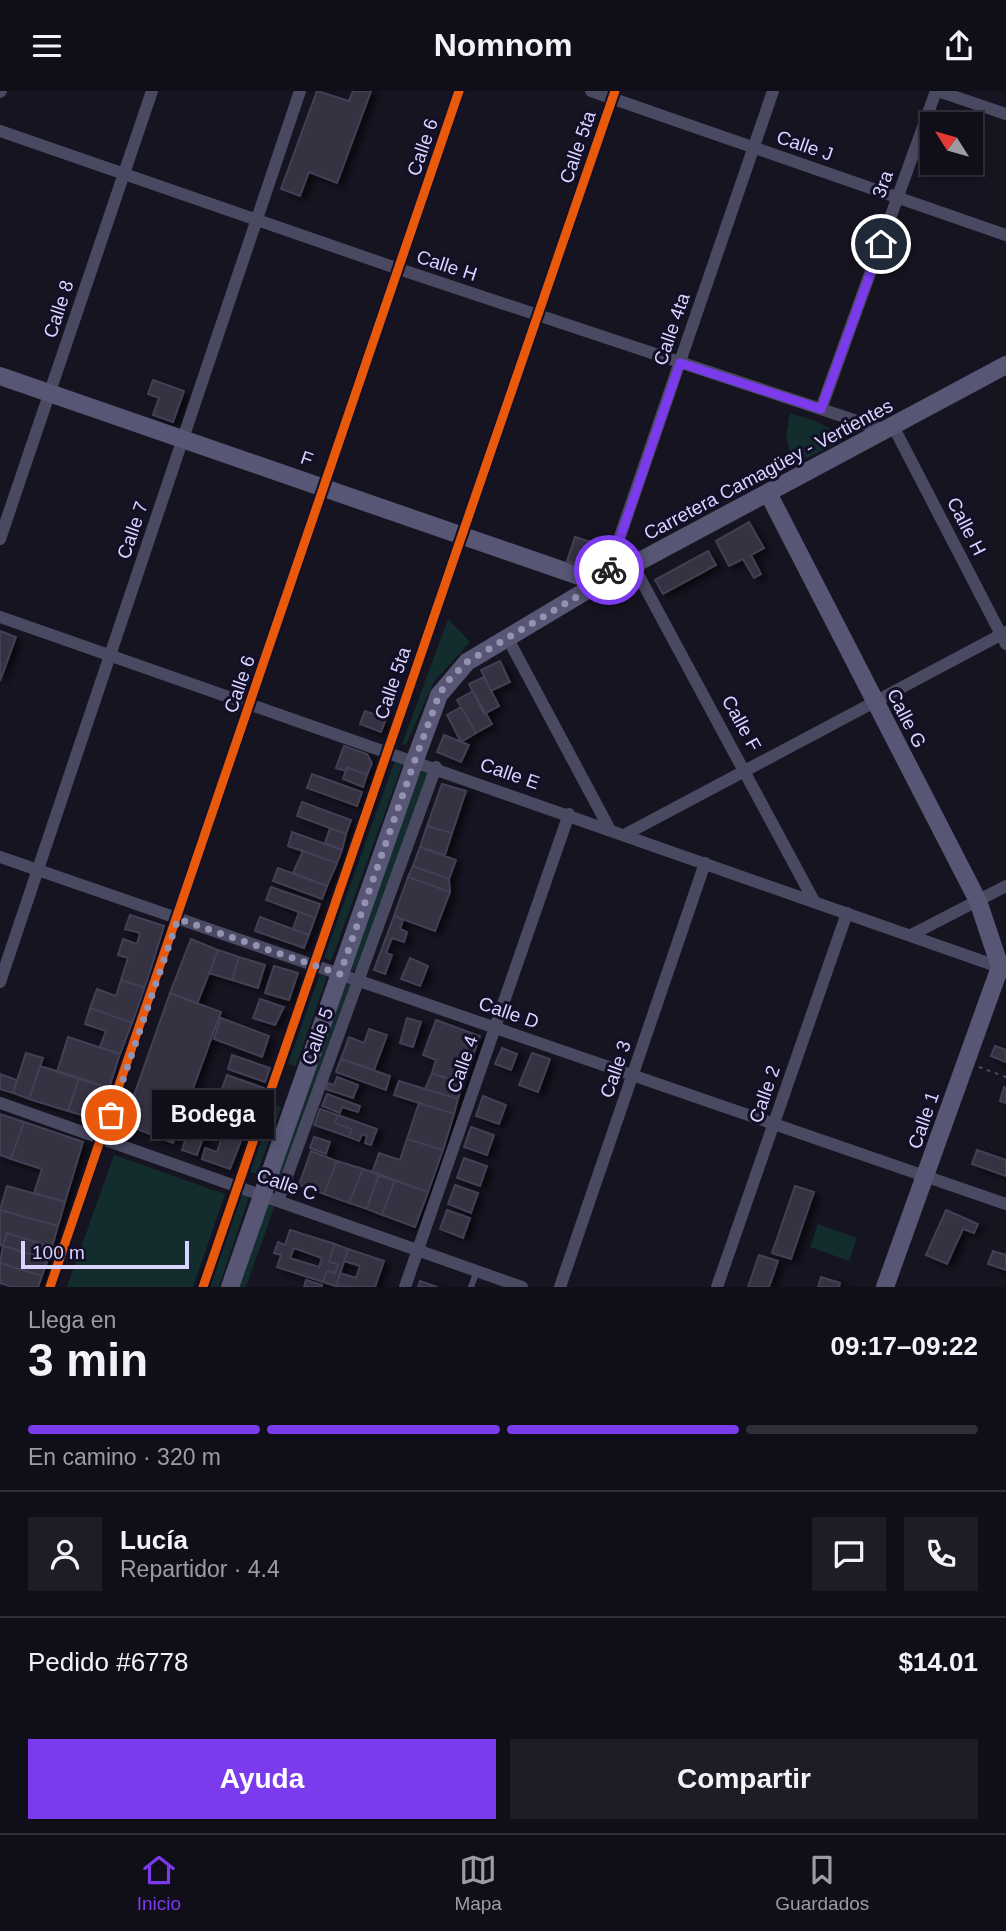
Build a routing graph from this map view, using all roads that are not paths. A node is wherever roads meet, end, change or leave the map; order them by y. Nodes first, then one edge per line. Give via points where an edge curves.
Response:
1 (152, 91) edge
2 (300, 91) edge
3 (459, 91) edge
4 (592, 91) edge
5 (773, 91) edge
6 (937, 91) edge
7 (614, 95) edge
8 (1006, 114) edge
9 (0, 131) edge
10 (753, 147) junction
11 (124, 173) junction
12 (898, 197) junction
13 (258, 218) junction
14 (1006, 235) edge
15 (399, 269) junction
16 (538, 315) junction
17 (680, 363) junction
18 (1006, 365) edge
19 (0, 376) edge
20 (50, 393) junction
21 (821, 409) junction
22 (888, 428) junction
23 (184, 438) junction
24 (325, 486) junction
25 (768, 493) junction
26 (462, 535) junction
27 (0, 539) edge
28 (633, 565) junction
29 (602, 582) junction
30 (0, 617) edge
31 (507, 637) junction
32 (1004, 637) edge
33 (110, 655) junction
34 (875, 701) junction
35 (251, 703) junction
36 (388, 750) junction
37 (415, 760) junction
38 (436, 767) junction
39 (746, 770) junction
40 (569, 814) junction
41 (609, 828) junction
42 (626, 834) junction
43 (0, 857) edge
44 (705, 863) junction
45 (38, 870) junction
46 (1006, 886) edge
47 (814, 901) junction
48 (978, 901) junction
49 (847, 913) junction
50 (178, 919) junction
51 (911, 935) junction
52 (314, 965) junction
53 (1003, 968) edge
54 (340, 974) junction
55 (360, 981) junction
56 (0, 982) edge
57 (495, 1028) junction
58 (632, 1076) junction
59 (0, 1103) edge
60 (774, 1124) junction
61 (103, 1140) junction
62 (925, 1177) junction
63 (237, 1187) junction
64 (270, 1198) junction
65 (1006, 1204) edge
66 (418, 1250) junction
67 (477, 1271) junction
68 (50, 1287) edge
69 (203, 1287) edge
70 (230, 1287) edge
71 (405, 1287) edge
72 (471, 1287) edge
73 (522, 1287) edge
74 (560, 1287) edge
75 (717, 1287) edge
76 (886, 1287) edge

1 - 11 street, Calle 8
2 - 13 street, Calle 7
3 - 15 street, Calle 6
4 - 7 street, Calle J
5 - 10 street, Calle 4ta
6 - 8 street
6 - 12 street, 3ra
7 - 10 street, Calle J
7 - 16 street, Calle 5ta
9 - 11 street, Calle H
10 - 12 street, Calle J
10 - 17 street, Calle 4ta
11 - 13 street, Calle H
11 - 20 street, Calle 8
12 - 14 street, Calle J
12 - 21 street, 3ra
13 - 15 street, Calle H
13 - 23 street, Calle 7
15 - 16 street, Calle H
15 - 24 street, Calle 6
16 - 17 street, Calle H
16 - 26 street, Calle 5ta
17 - 21 street, Calle H
17 - 29 street, Calle 4ta
18 - 22 street, Carretera Camagüey - Vertientes
19 - 20 street, F
20 - 23 street, F
20 - 27 street, Calle 8
21 - 22 street, Calle H
22 - 25 street, Carretera Camagüey - Vertientes
22 - 32 street, Calle H
23 - 24 street, F
23 - 33 street, Calle 7
24 - 26 street, F
24 - 35 street, Calle 6
25 - 28 street, Carretera Camagüey - Vertientes
25 - 34 street, Calle G
26 - 29 street, F
26 - 36 street, Calle 5ta
28 - 29 street, Carretera Camagüey - Vertientes
28 - 39 street, Calle F
29 - 31 street, Carretera Camagüey - Vertientes
30 - 33 street, Calle E
31 - 37 street, Carretera Camagüey - Vertientes via 467,662 448,681
31 - 41 street
32 - 34 street
33 - 35 street, Calle E
33 - 45 street, Calle 7
34 - 39 street
34 - 48 street, Calle G
35 - 36 street, Calle E
35 - 50 street, Calle 6
36 - 37 street, Calle E
36 - 52 street, Calle 5ta
37 - 38 street, Calle E
37 - 54 street, Calle 5
38 - 40 street, Calle E
38 - 55 street, Calle 5
39 - 42 street
39 - 47 street, Calle F
40 - 41 street, Calle E
40 - 57 street, Calle 4
41 - 42 street, Calle E
42 - 44 street, Calle E
43 - 45 street, Calle D
44 - 47 street, Calle E
44 - 58 street, Calle 3
45 - 50 street, Calle D
45 - 56 street, Calle 7
46 - 48 street
47 - 49 street, Calle E
48 - 51 street
48 - 53 street, Calle G
49 - 51 street, Calle E
49 - 60 street, Calle 2
50 - 52 street, Calle D
50 - 61 street, Calle 6
51 - 53 street, Calle E
52 - 54 street, Calle D
52 - 63 street, Calle 5ta
53 - 62 street, Calle 1
54 - 55 street, Calle D
54 - 64 street, Calle 5
55 - 57 street, Calle D
55 - 64 street, Calle 5
57 - 58 street, Calle D
57 - 66 street, Calle 4
58 - 60 street, Calle D
58 - 74 street, Calle 3
59 - 61 street, Calle C
60 - 62 street, Calle D
60 - 75 street, Calle 2
61 - 63 street, Calle C
61 - 68 street, Calle 6
62 - 65 street, Calle D
62 - 76 street, Calle 1
63 - 64 street, Calle C
63 - 69 street, Calle 5ta
64 - 66 street, Calle C
64 - 70 street, Calle 5
66 - 67 street, Calle C
66 - 71 street, Calle 4
67 - 72 lane
67 - 73 street, Calle C

